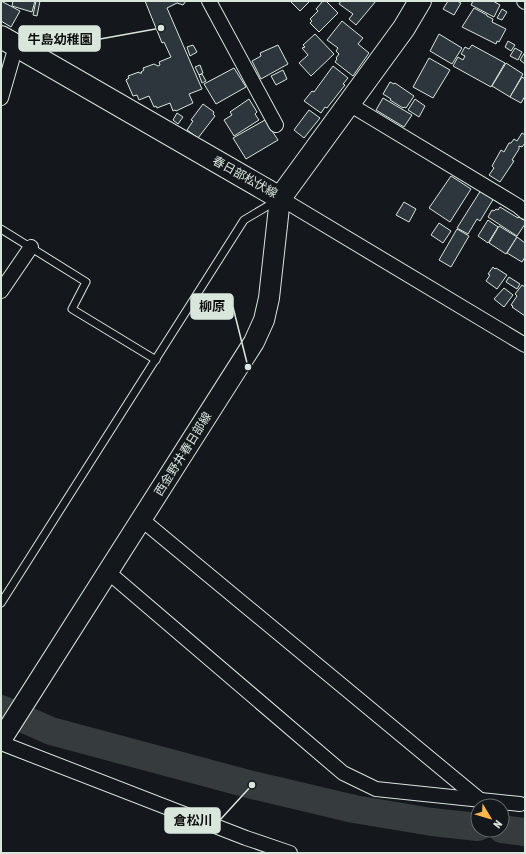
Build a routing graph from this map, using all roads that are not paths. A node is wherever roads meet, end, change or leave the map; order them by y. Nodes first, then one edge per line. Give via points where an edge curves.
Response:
1 (209, 1) edge
2 (420, 1) edge
3 (9, 41) edge
4 (4, 77) edge
5 (1, 98) edge
6 (348, 104) junction
7 (276, 125) dead end
8 (280, 198) junction
9 (525, 212) edge
10 (1, 229) edge
11 (31, 247) junction
12 (1, 291) edge
13 (525, 345) edge
14 (156, 360) junction
15 (141, 519) junction
16 (108, 572) junction
17 (1, 604) edge
18 (6, 732) edge
19 (1, 743) edge
20 (478, 798) edge
21 (470, 799) edge
22 (510, 803) edge
23 (520, 804) dead end
24 (290, 853) edge

1 - 7 street
2 - 6 main road, 春日部松伏線 via 404,28
3 - 4 street
3 - 8 main road, 春日部松伏線
4 - 5 street
6 - 8 main road, 春日部松伏線
6 - 9 street
8 - 13 street
8 - 14 lane via 244,220
8 - 15 main road, 西金野井春日部線 via 269,298 264,320 254,342
10 - 11 lane
11 - 12 street
11 - 14 lane via 86,282 72,309
14 - 17 lane
15 - 16 main road, 西金野井春日部線
15 - 20 street
16 - 18 main road, 西金野井春日部線
16 - 21 street via 342,773 376,789
19 - 24 street
22 - 23 street

